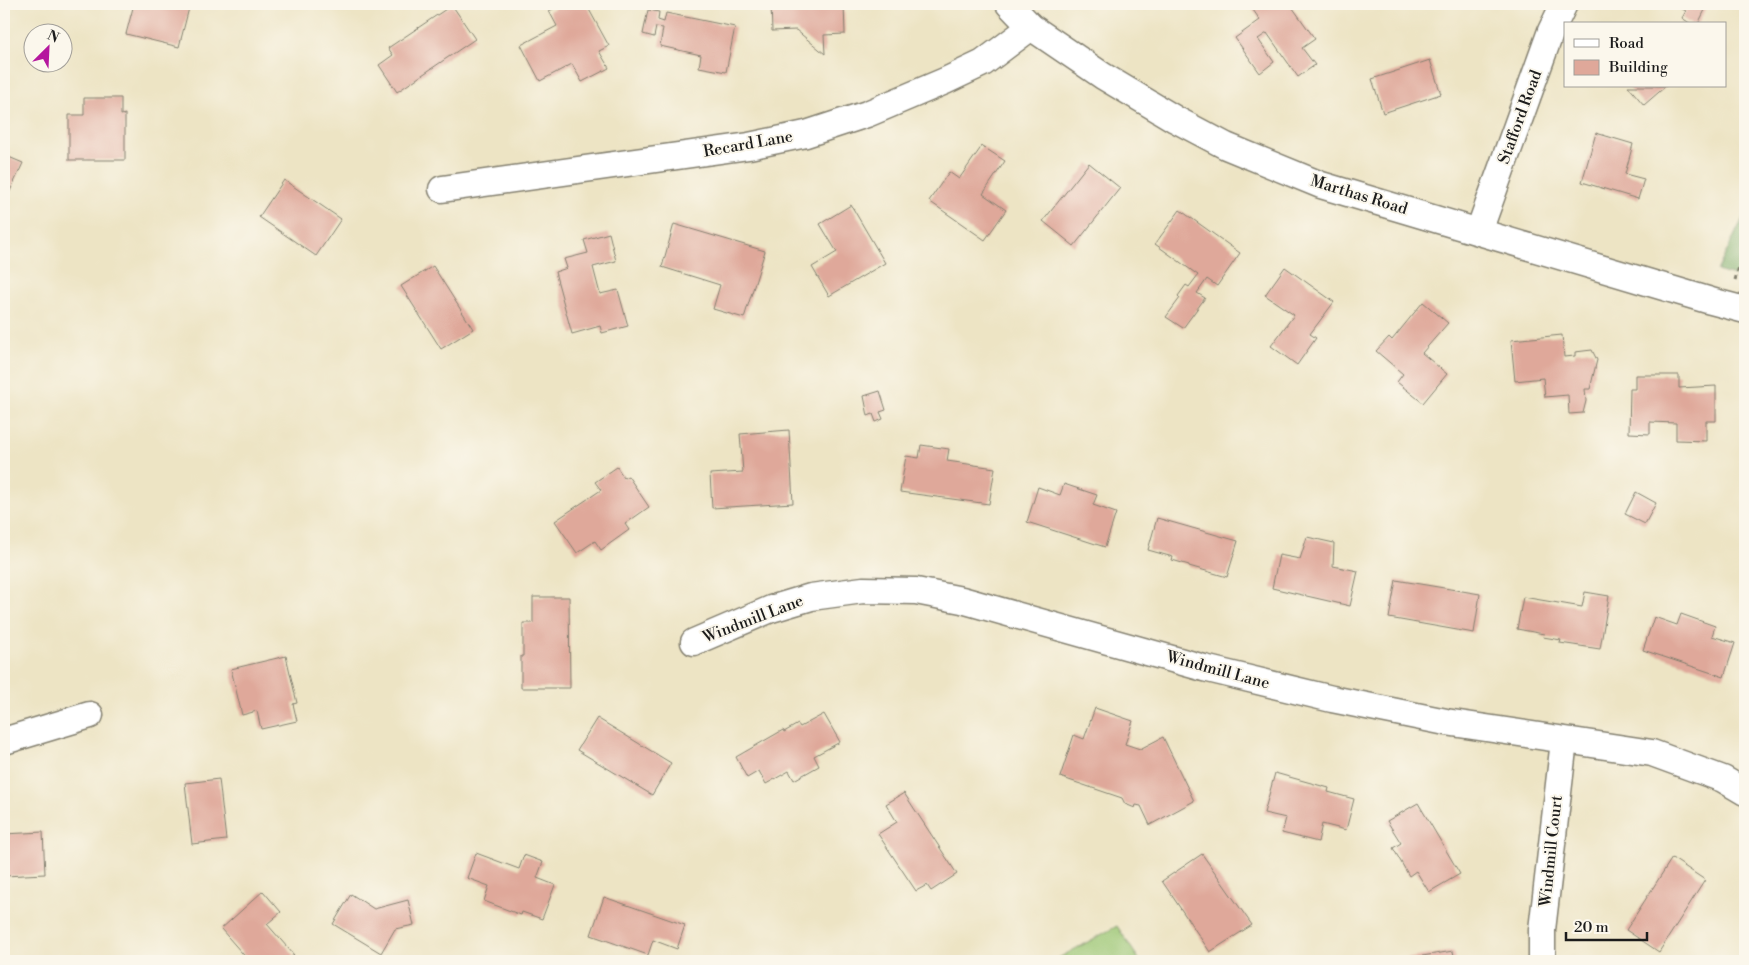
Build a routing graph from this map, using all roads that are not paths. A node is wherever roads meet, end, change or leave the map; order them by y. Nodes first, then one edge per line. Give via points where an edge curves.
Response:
1 (1009, 4) edge
2 (1564, 4) edge
3 (1030, 27) junction
4 (442, 189) dead end
5 (1479, 231) junction
6 (1745, 310) edge
7 (694, 642) dead end
8 (90, 715) dead end
9 (4, 741) edge
10 (1564, 741) junction
11 (1745, 792) edge
12 (1542, 961) edge

1 - 3 street, Marthas Road
2 - 5 street, Stafford Road via 1551,31
3 - 4 street, Recard Lane via 983,62 945,81 867,114 806,134 749,146
3 - 5 street, Marthas Road via 1103,76 1226,146 1321,185
5 - 6 street, Marthas Road
7 - 10 street, Windmill Lane via 771,609 811,597 863,590 916,591 962,600 1204,668 1332,699
8 - 9 street
10 - 11 street, Windmill Lane via 1652,754 1723,779
10 - 12 street, Windmill Court via 1542,930

